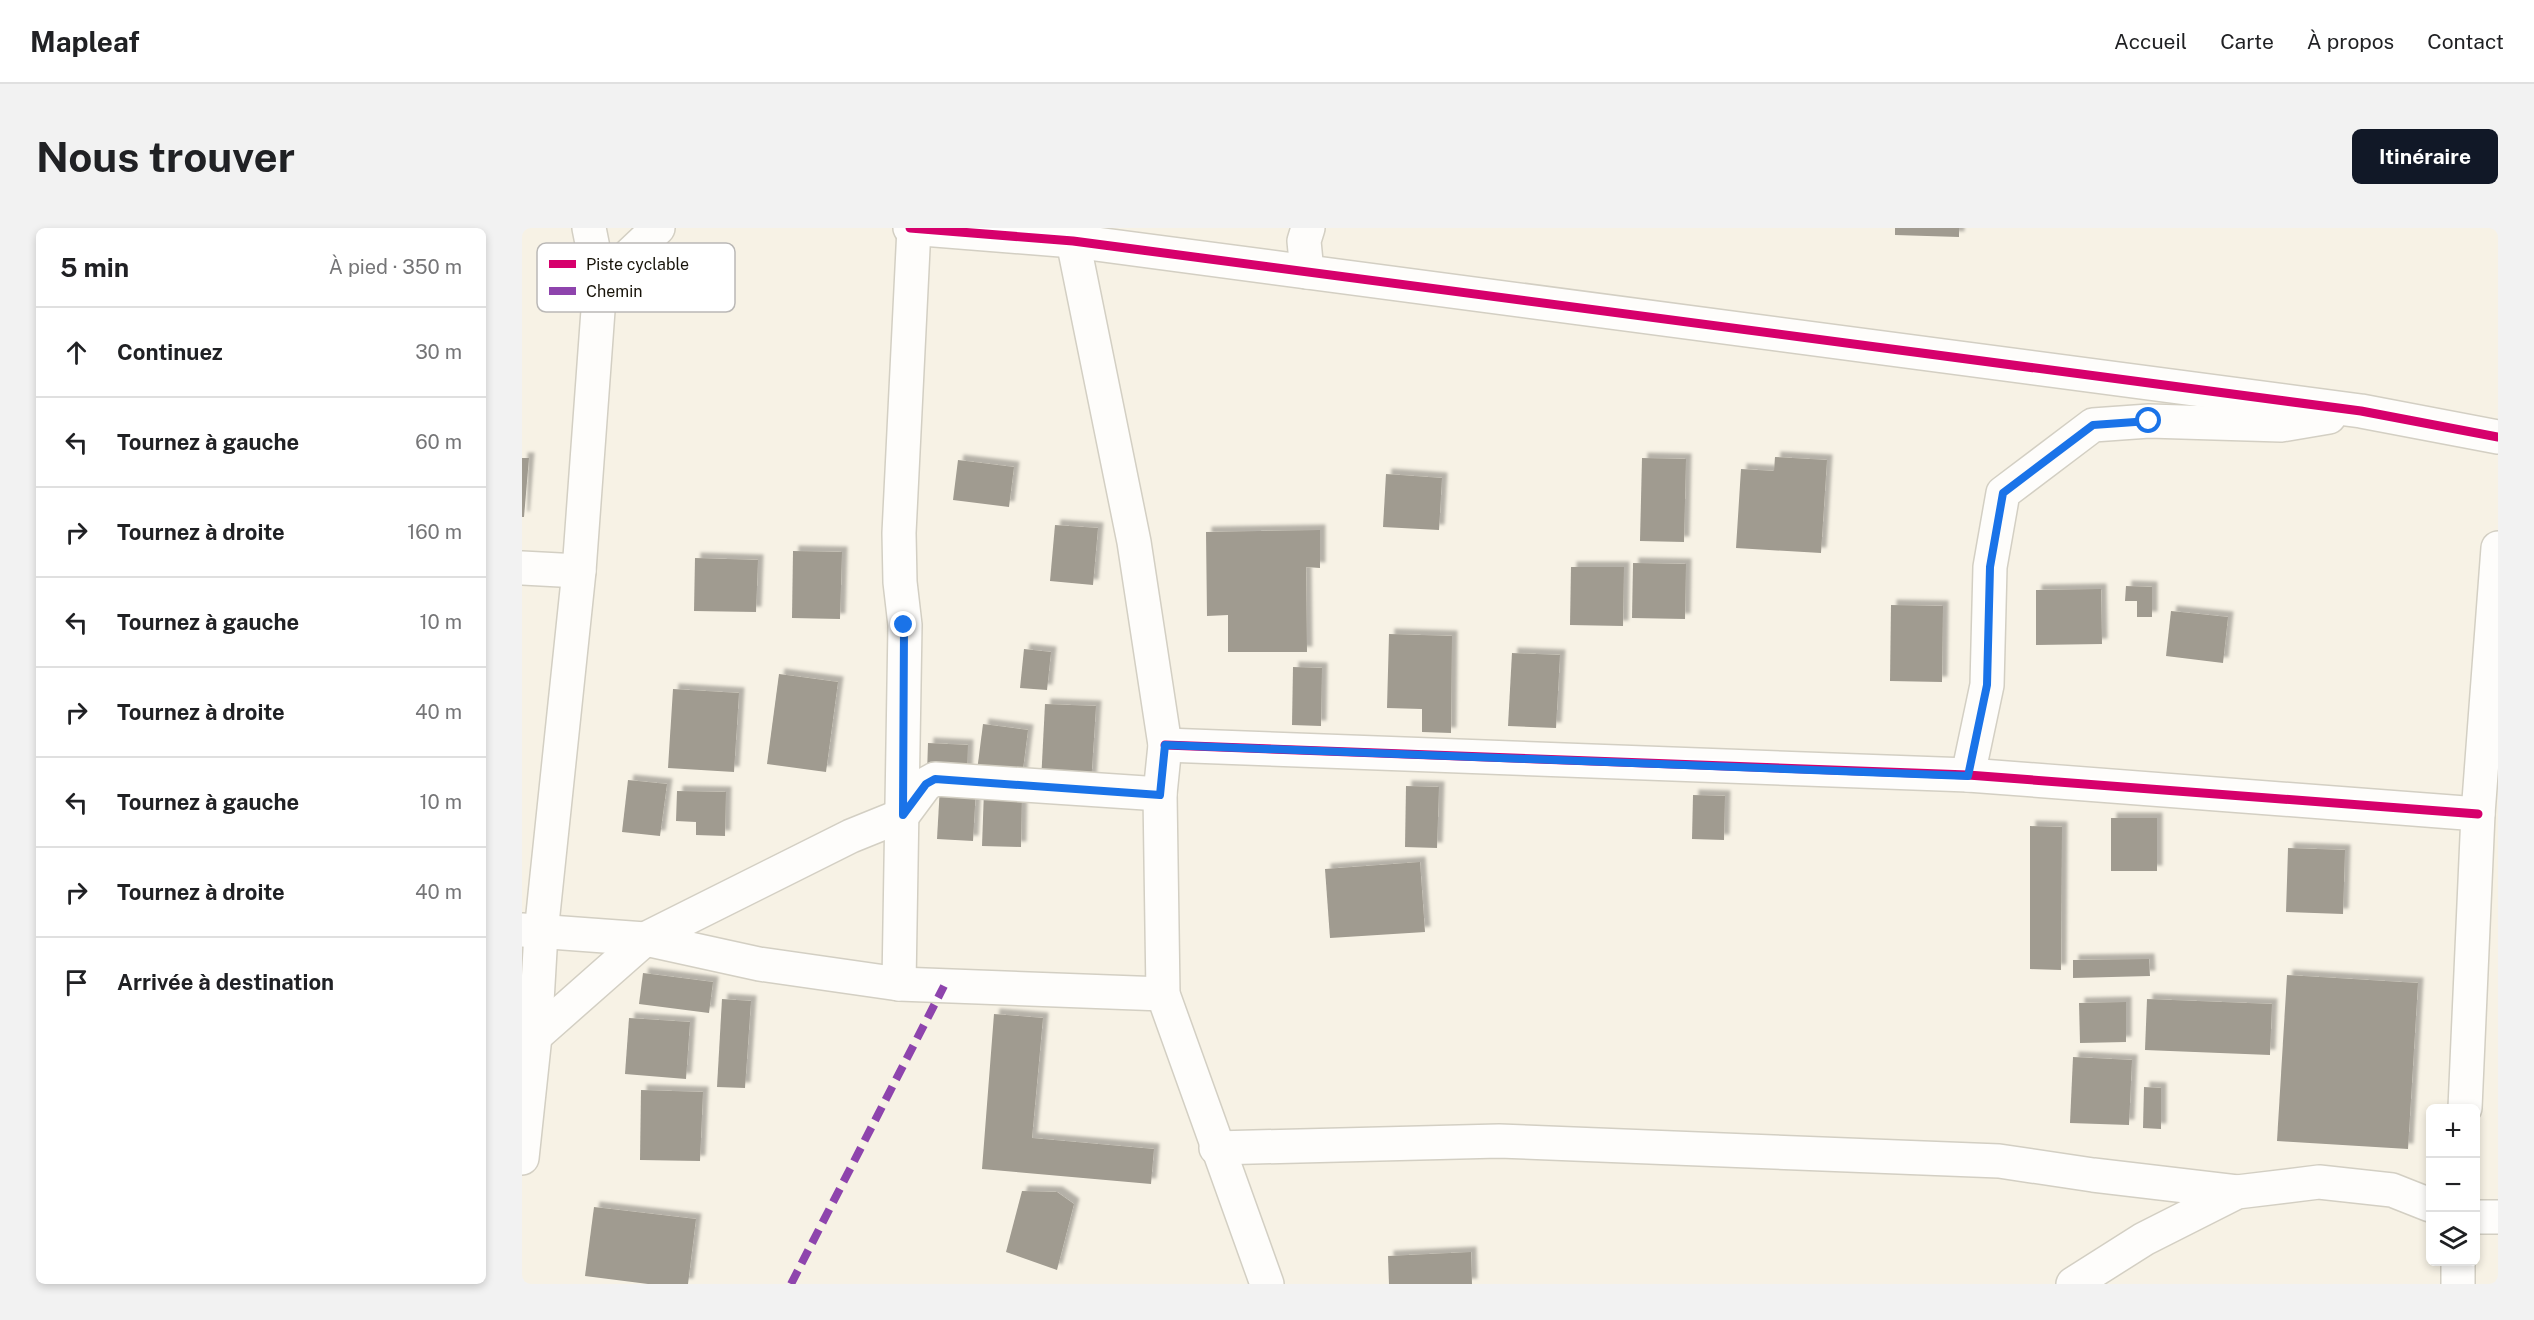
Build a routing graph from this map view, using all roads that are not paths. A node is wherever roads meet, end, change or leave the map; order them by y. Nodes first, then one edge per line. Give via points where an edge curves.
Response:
1 (589, 228) edge
2 (658, 228) edge
3 (913, 228) edge
4 (1308, 228) edge
5 (1073, 241) junction
6 (592, 243) edge
7 (642, 243) edge
8 (1307, 272) junction
9 (598, 312) edge
10 (2361, 411) junction
11 (2498, 437) edge
12 (2498, 548) edge
13 (522, 568) edge
14 (579, 571) junction
15 (1165, 745) junction
16 (1968, 776) junction
17 (1160, 795) junction
18 (2478, 814) junction
19 (903, 815) junction
20 (2487, 870) edge
21 (531, 932) edge
22 (645, 939) junction
23 (899, 984) junction
24 (1163, 994) junction
25 (535, 1036) junction
26 (2465, 1104) edge
27 (1216, 1148) junction
28 (522, 1158) edge
29 (2237, 1192) junction
30 (2426, 1203) edge
31 (2480, 1217) edge
32 (2498, 1217) edge
33 (2458, 1266) edge
34 (1267, 1284) edge
35 (2073, 1284) edge
36 (2458, 1284) edge

1 - 6 street
2 - 7 street
3 - 5 street
3 - 19 street via 899,533 904,625
4 - 8 street via 1304,242
5 - 8 street
5 - 15 street via 1134,542
8 - 10 street
9 - 14 street
10 - 11 street
10 - 16 street via 2281,425 2149,421 2093,425 2003,493 1990,567 1987,685
12 - 18 street
13 - 14 street
14 - 21 street
15 - 16 street
15 - 17 street
16 - 18 street
17 - 19 street via 935,779 926,784
17 - 24 street
18 - 20 street
19 - 22 street via 851,836
19 - 23 street
20 - 26 street
21 - 22 street
21 - 25 street
22 - 23 street via 759,964
22 - 25 street
23 - 24 street
24 - 27 street
25 - 28 street
27 - 29 street via 1499,1141 2000,1161
27 - 34 street
29 - 30 street via 2319,1182 2392,1190
29 - 35 street via 2144,1239
31 - 32 street
33 - 36 street

